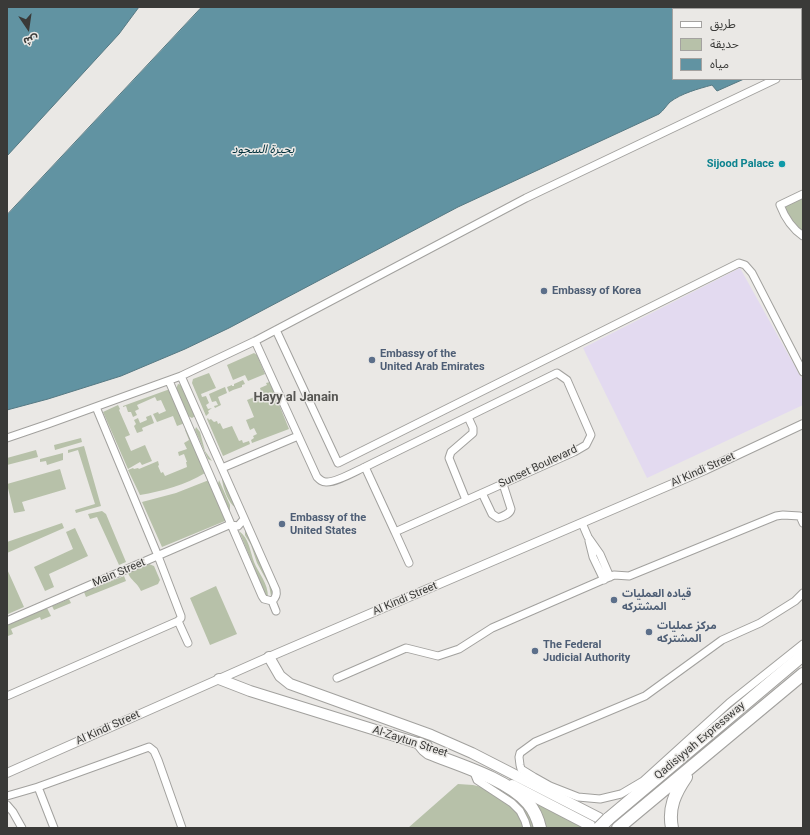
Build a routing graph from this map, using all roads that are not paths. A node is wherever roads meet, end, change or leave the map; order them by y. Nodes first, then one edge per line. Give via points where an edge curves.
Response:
1 (774, 80) edge
2 (803, 194) edge
3 (803, 236) edge
4 (276, 330) junction
5 (255, 341) junction
6 (803, 372) edge
7 (181, 376) junction
8 (169, 381) junction
9 (96, 407) junction
10 (468, 417) junction
11 (200, 419) junction
12 (188, 424) junction
13 (803, 424) edge
14 (298, 436) junction
15 (7, 438) edge
16 (365, 467) junction
17 (222, 468) junction
18 (210, 473) junction
19 (503, 484) junction
20 (482, 493) junction
21 (466, 500) junction
22 (244, 517) junction
23 (802, 518) edge
24 (582, 523) junction
25 (231, 524) junction
26 (395, 532) junction
27 (158, 556) junction
28 (409, 563) dead end
29 (607, 579) junction
30 (803, 593) edge
31 (272, 600) junction
32 (276, 611) dead end
33 (7, 621) edge
34 (178, 621) junction
35 (188, 642) dead end
36 (803, 644) edge
37 (803, 655) edge
38 (269, 657) junction
39 (803, 674) edge
40 (337, 678) dead end
41 (219, 680) junction
42 (7, 696) edge
43 (420, 744) joint
44 (469, 763) junction
45 (693, 766) junction
46 (7, 773) edge
47 (38, 787) junction
48 (7, 796) edge
49 (7, 805) edge
50 (599, 823) edge
51 (619, 827) edge
52 (22, 828) edge
53 (54, 828) edge
54 (182, 828) edge
55 (527, 828) edge
56 (540, 828) edge
57 (672, 828) edge

1 - 4 street via 526,198
2 - 3 street via 780,205 786,219 796,232
4 - 5 street
4 - 6 street via 338,463 739,263 745,265 752,273
5 - 7 street
5 - 14 street, Sunset Boulevard
7 - 8 street
7 - 11 street
8 - 9 street
8 - 12 street
9 - 15 street
9 - 27 street
10 - 16 street, Sunset Boulevard
10 - 19 street, Sunset Boulevard via 557,373 567,380 591,435 586,445
10 - 21 street via 473,433 451,452 449,458
11 - 12 street
11 - 17 street
12 - 18 street
13 - 24 street, Al Kindi Street
14 - 16 street, Sunset Boulevard via 317,478 321,481 332,482
14 - 17 street
16 - 26 street
17 - 18 street via 213,465
17 - 22 street
18 - 25 street
19 - 20 street, Sunset Boulevard
19 - 20 street via 511,509 504,516 498,518 492,514
20 - 21 street, Sunset Boulevard
21 - 26 street, Sunset Boulevard
22 - 25 street via 238,526
22 - 25 street via 235,515
22 - 31 street via 276,590 276,597
23 - 29 street via 776,516 630,576 614,575
24 - 29 street via 593,557
24 - 38 street, Al Kindi Street
25 - 27 street, Main Street
25 - 31 street via 262,596 264,599
26 - 28 street
27 - 33 street, Main Street
27 - 34 street via 181,616
29 - 40 street via 492,628 459,650 438,656 406,648
30 - 36 street via 760,623 722,640 645,696 535,742 520,754 520,765 522,769 550,786 578,797 600,799 621,794 643,781 729,703
31 - 32 street
34 - 35 street
34 - 42 street
37 - 50 highway, Qadisiyyah Expressway
38 - 41 street, Al Kindi Street
38 - 44 main road, Al-Zaytun Street via 280,676 290,684 431,735
39 - 45 highway, Qadisiyyah Expressway
41 - 43 main road, Al-Zaytun Street
41 - 46 street, Al Kindi Street
43 - 44 highway via 429,753
44 - 50 main road, Al-Zaytun Street
44 - 55 street via 477,780 520,811
44 - 56 highway via 522,797 534,812
45 - 51 highway, Qadisiyyah Expressway
45 - 57 highway via 673,800
47 - 48 street
47 - 53 street
47 - 54 street via 150,747 158,760
49 - 52 street

